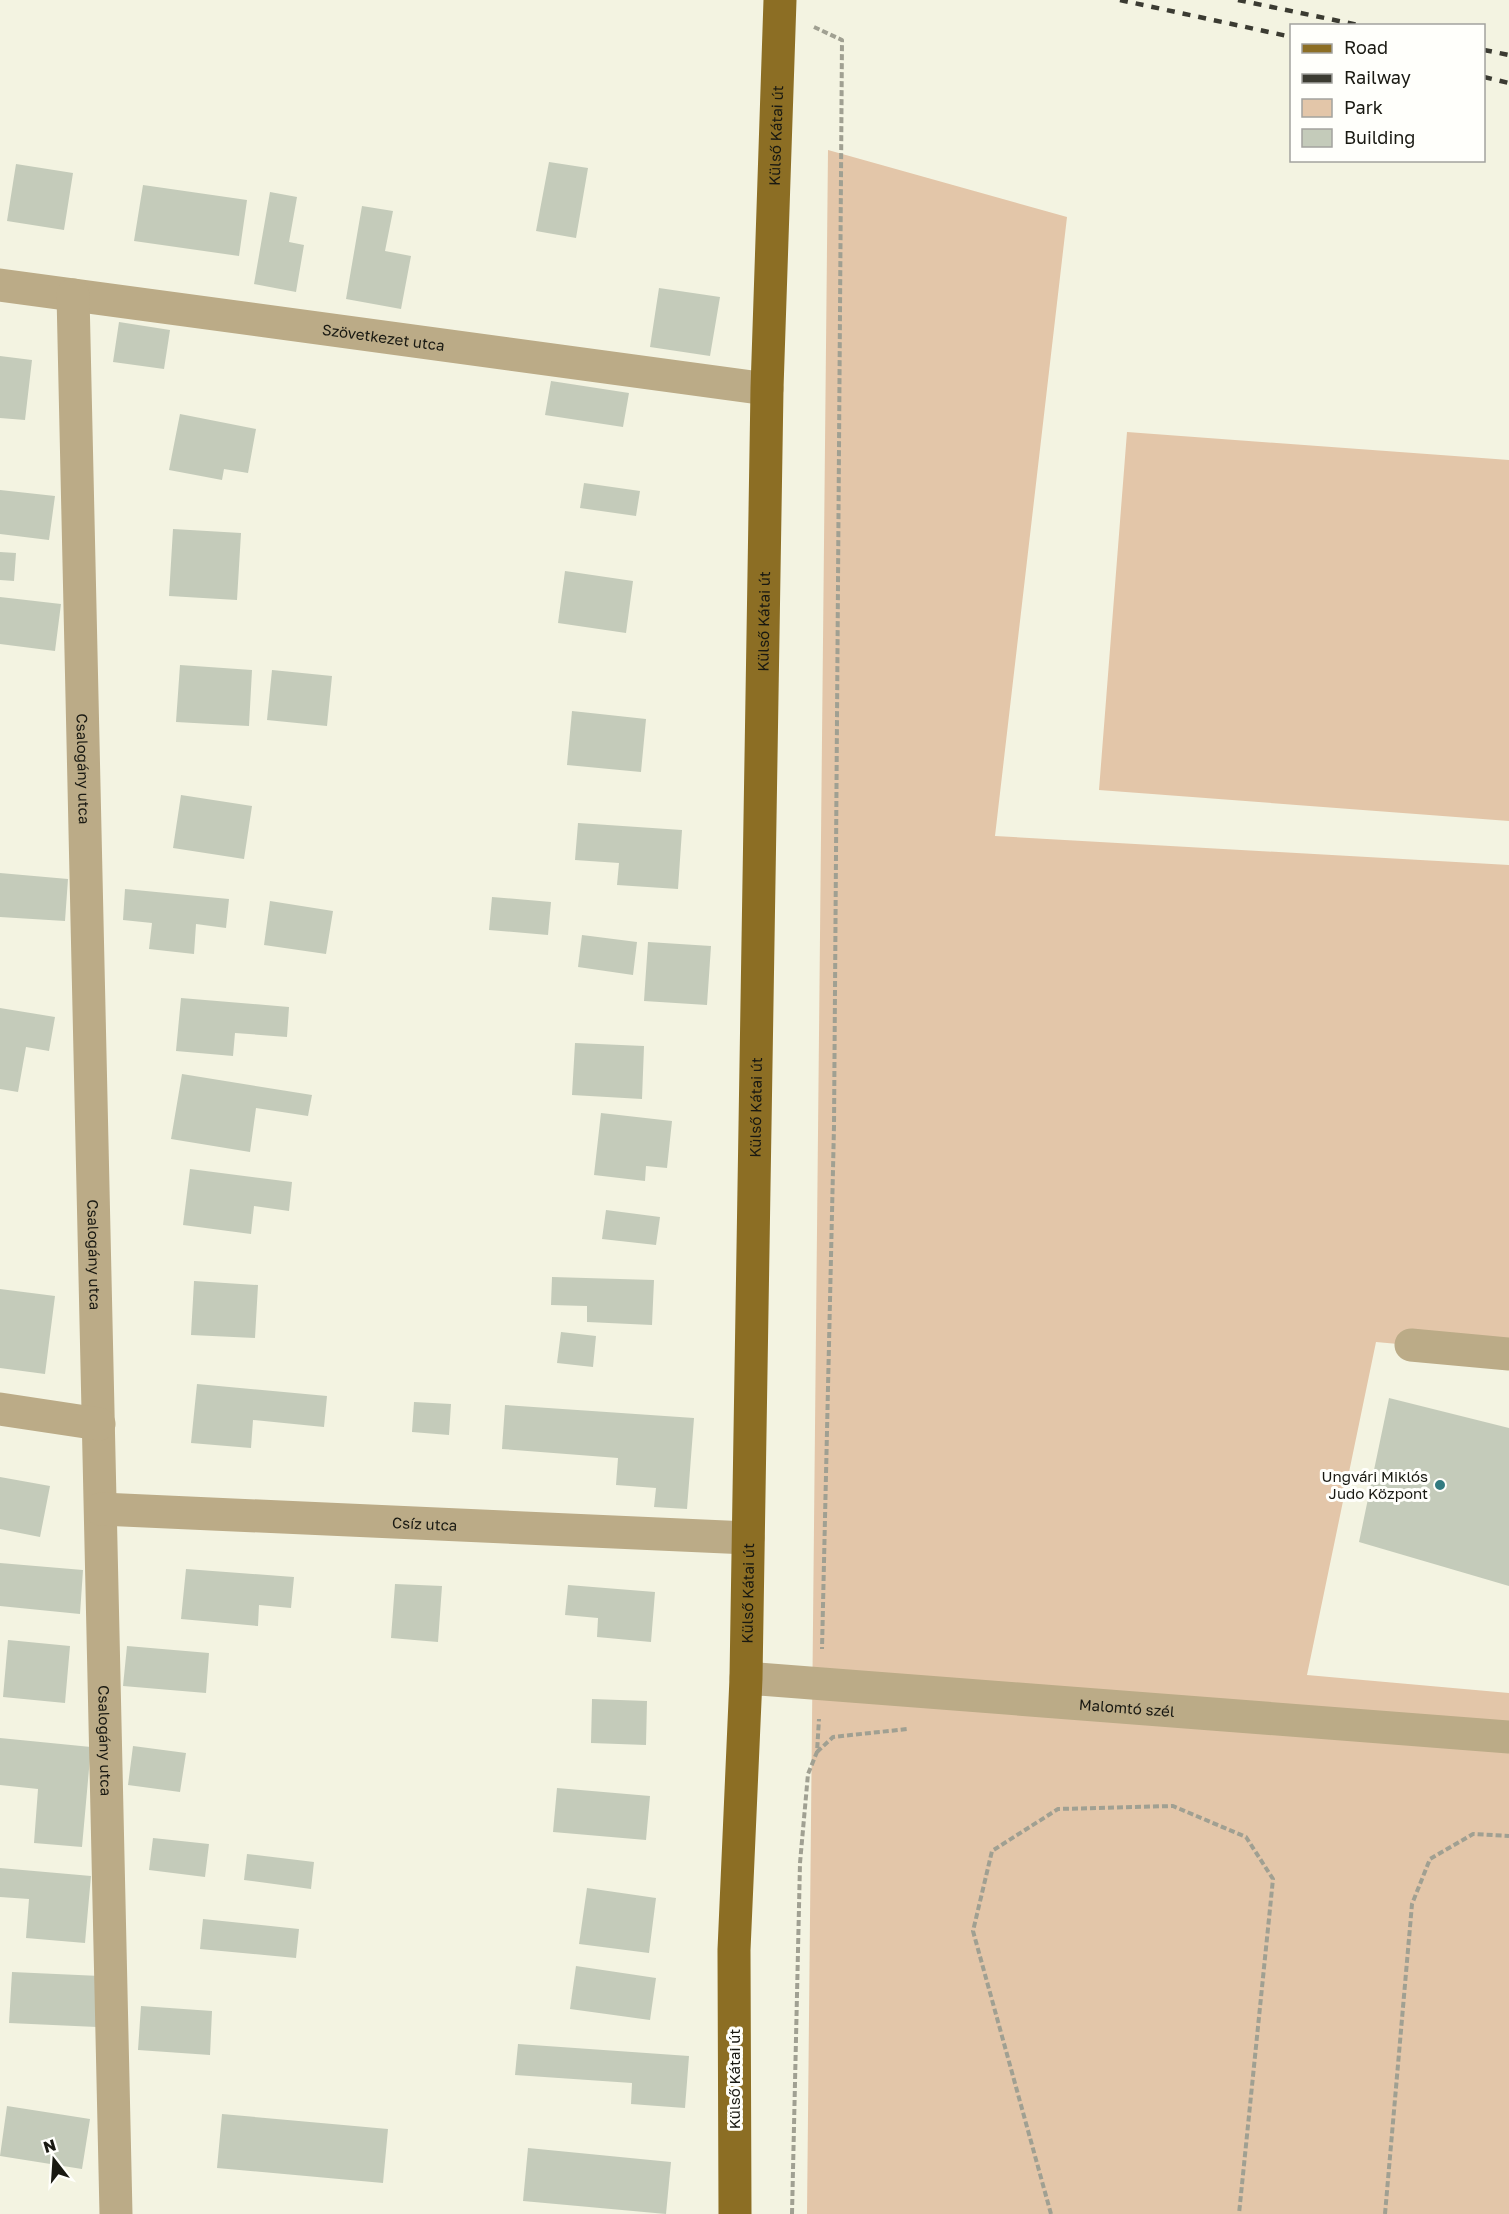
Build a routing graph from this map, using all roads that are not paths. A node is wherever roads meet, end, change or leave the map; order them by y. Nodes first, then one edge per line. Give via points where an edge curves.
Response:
1 (780, 5) edge
2 (0, 285) edge
3 (73, 295) junction
4 (767, 389) junction
5 (1411, 1345) dead end
6 (1509, 1354) edge
7 (0, 1410) edge
8 (99, 1424) junction
9 (101, 1509) junction
10 (748, 1538) junction
11 (746, 1678) junction
12 (1509, 1737) edge
13 (116, 2214) edge
14 (735, 2214) edge

1 - 4 main road, Külső Kátai út
2 - 3 street, Szövetkezet utca
3 - 4 street, Szövetkezet utca
3 - 8 street, Csalogány utca
4 - 10 main road, Külső Kátai út
5 - 6 street
7 - 8 street
8 - 9 street, Csalogány utca
9 - 10 street, Csíz utca
9 - 13 street, Csalogány utca
10 - 11 main road, Külső Kátai út
11 - 12 street, Malomtó szél
11 - 14 main road, Külső Kátai út via 734,1950

